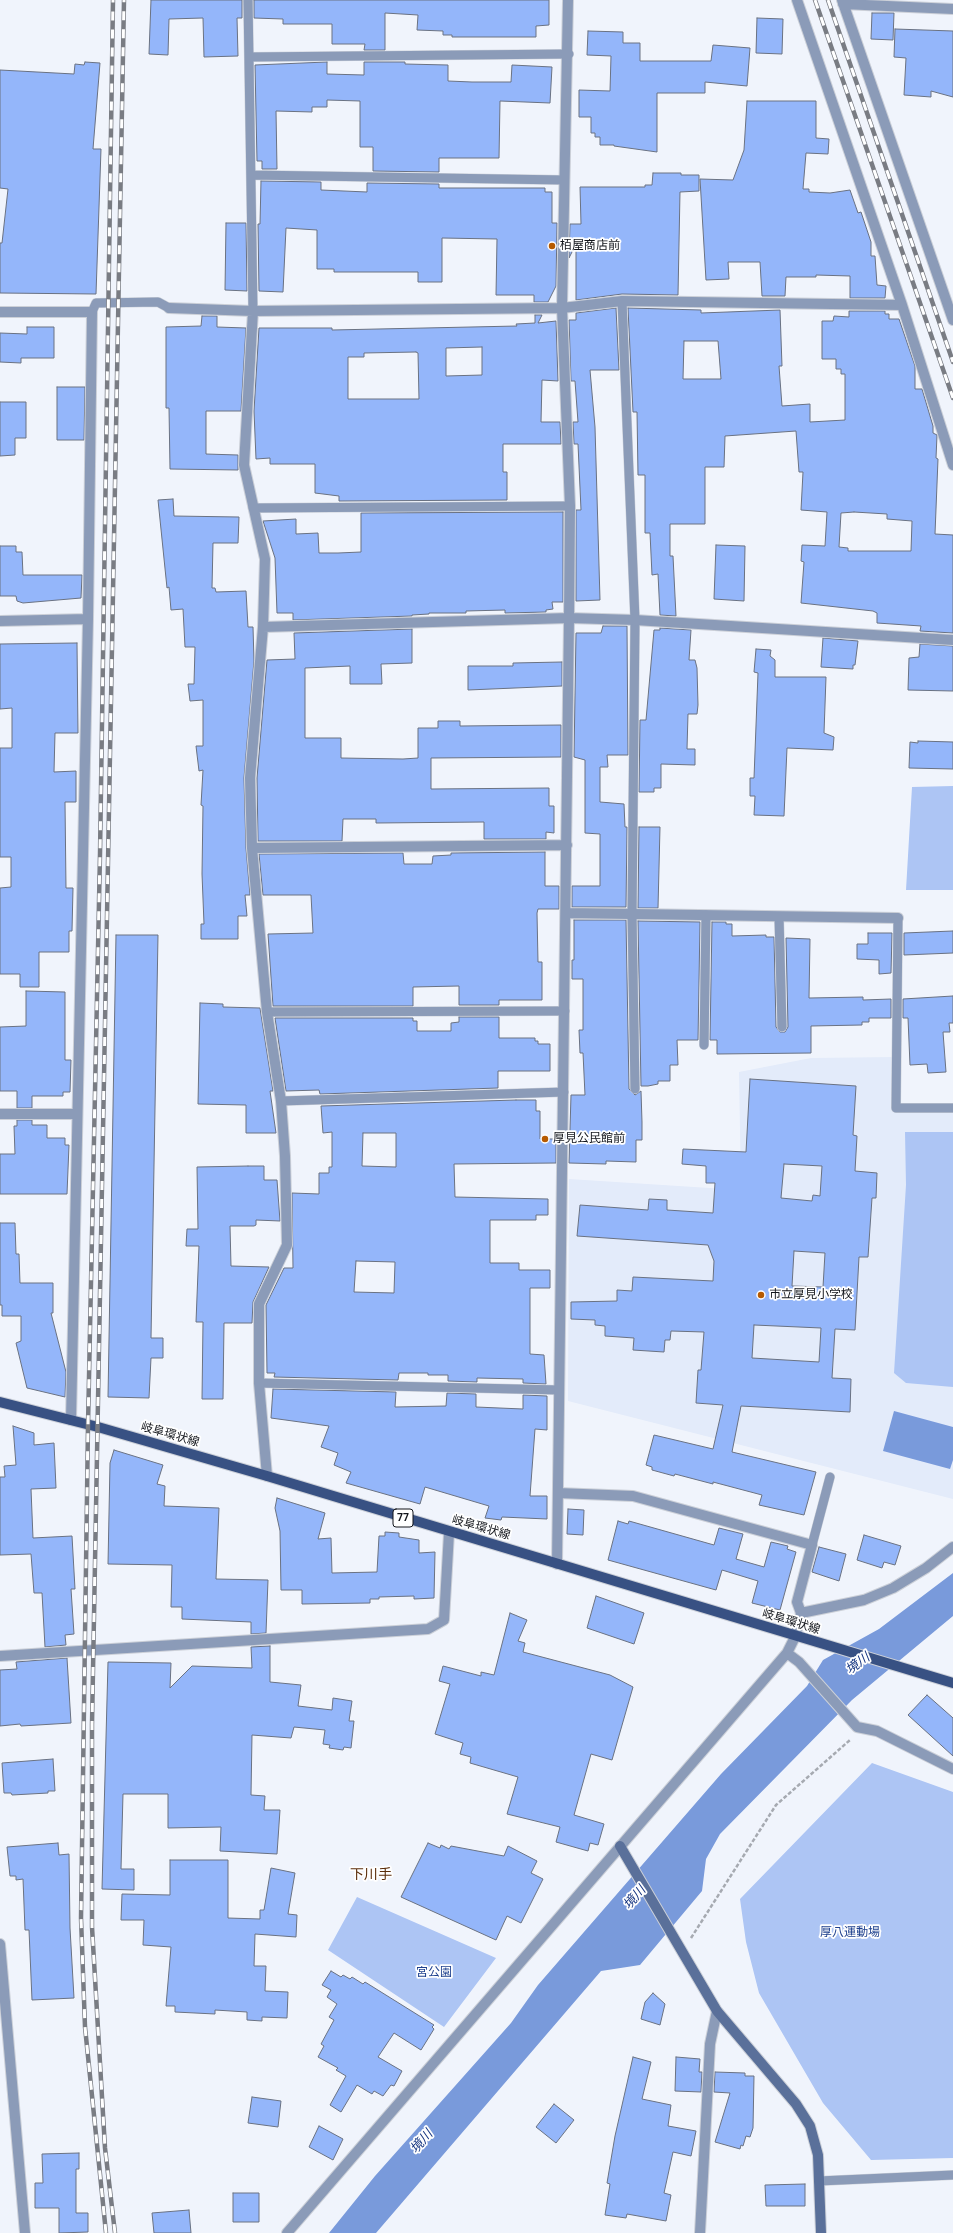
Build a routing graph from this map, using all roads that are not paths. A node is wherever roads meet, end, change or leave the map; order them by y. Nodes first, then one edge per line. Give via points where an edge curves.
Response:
1 (248, 0) edge
2 (568, 0) edge
3 (797, 0) edge
4 (842, 2) edge
5 (953, 10) edge
6 (568, 54) junction
7 (249, 56) junction
8 (251, 175) junction
9 (564, 180) junction
10 (622, 301) junction
11 (950, 304) edge
12 (902, 305) junction
13 (169, 308) joint
14 (562, 308) junction
15 (253, 311) junction
16 (0, 312) edge
17 (92, 312) junction
18 (953, 320) edge
19 (953, 464) edge
20 (570, 506) junction
21 (252, 508) junction
22 (569, 618) junction
23 (88, 619) junction
24 (635, 620) junction
25 (0, 621) edge
26 (262, 627) junction
27 (953, 640) edge
28 (568, 845) junction
29 (252, 848) junction
30 (566, 913) junction
31 (632, 914) junction
32 (706, 915) junction
33 (779, 916) junction
34 (898, 918) joint
35 (565, 1011) junction
36 (267, 1012) junction
37 (782, 1027) dead end
38 (704, 1045) dead end
39 (635, 1089) dead end
40 (564, 1092) junction
41 (281, 1101) junction
42 (953, 1108) edge
43 (0, 1114) edge
44 (76, 1114) junction
45 (260, 1383) junction
46 (560, 1390) junction
47 (0, 1402) edge
48 (71, 1420) junction
49 (267, 1476) junction
50 (830, 1477) dead end
51 (558, 1493) junction
52 (449, 1533) junction
53 (812, 1545) junction
54 (953, 1547) edge
55 (557, 1564) junction
56 (801, 1613) junction
57 (795, 1636) junction
58 (787, 1654) junction
59 (0, 1656) edge
60 (953, 1684) edge
61 (953, 1769) edge
62 (620, 1846) junction
63 (0, 1944) edge
64 (1, 1980) edge
65 (717, 2011) junction
66 (953, 2176) edge
67 (819, 2181) junction
68 (25, 2233) edge
69 (287, 2233) edge
70 (700, 2233) edge
71 (820, 2233) edge

1 - 7 lane
2 - 6 street
3 - 12 street
4 - 5 street
4 - 11 street
6 - 7 lane
6 - 9 street
7 - 8 lane
8 - 9 lane
8 - 15 lane
9 - 14 street
10 - 12 street
10 - 14 street
10 - 24 lane
11 - 18 street
12 - 19 street
13 - 15 street
13 - 17 lane via 158,302 96,302
14 - 15 street
14 - 20 street
15 - 21 street via 244,465
16 - 17 street
17 - 23 street
20 - 21 lane
20 - 22 street
21 - 26 street via 265,559
22 - 24 street
22 - 26 street
22 - 28 street
23 - 25 street
23 - 44 street
24 - 27 street
24 - 31 lane
26 - 29 street via 250,778
28 - 29 street
28 - 30 street
29 - 36 street
30 - 31 street
30 - 35 street
31 - 32 street
31 - 39 lane
32 - 33 street
32 - 38 lane
33 - 34 street
33 - 37 lane
34 - 42 lane via 896,1108
35 - 36 lane
35 - 40 street
36 - 41 street
40 - 41 lane
40 - 46 street
41 - 45 street via 286,1156 287,1245 259,1304
43 - 44 street
44 - 48 street
45 - 46 lane
45 - 49 street
46 - 51 street
47 - 48 main road, 岐阜環状線 / 77
48 - 49 main road, 岐阜環状線 / 77
49 - 52 main road, 岐阜環状線 / 77
50 - 53 lane
51 - 53 street via 633,1496
51 - 55 street
52 - 55 main road, 岐阜環状線 / 77
52 - 59 street via 444,1620 428,1629
53 - 56 street via 797,1602
54 - 56 street via 926,1568 893,1588 864,1600
55 - 57 main road, 岐阜環状線 / 77
56 - 57 street
57 - 58 street
57 - 60 main road, 岐阜環状線 / 77
58 - 61 street via 799,1662 859,1728 877,1732
58 - 62 street
62 - 65 street
62 - 69 street
63 - 64 street
64 - 68 street
65 - 67 street via 796,2104 806,2120 818,2155
65 - 70 street via 710,2044
66 - 67 lane
67 - 71 street

